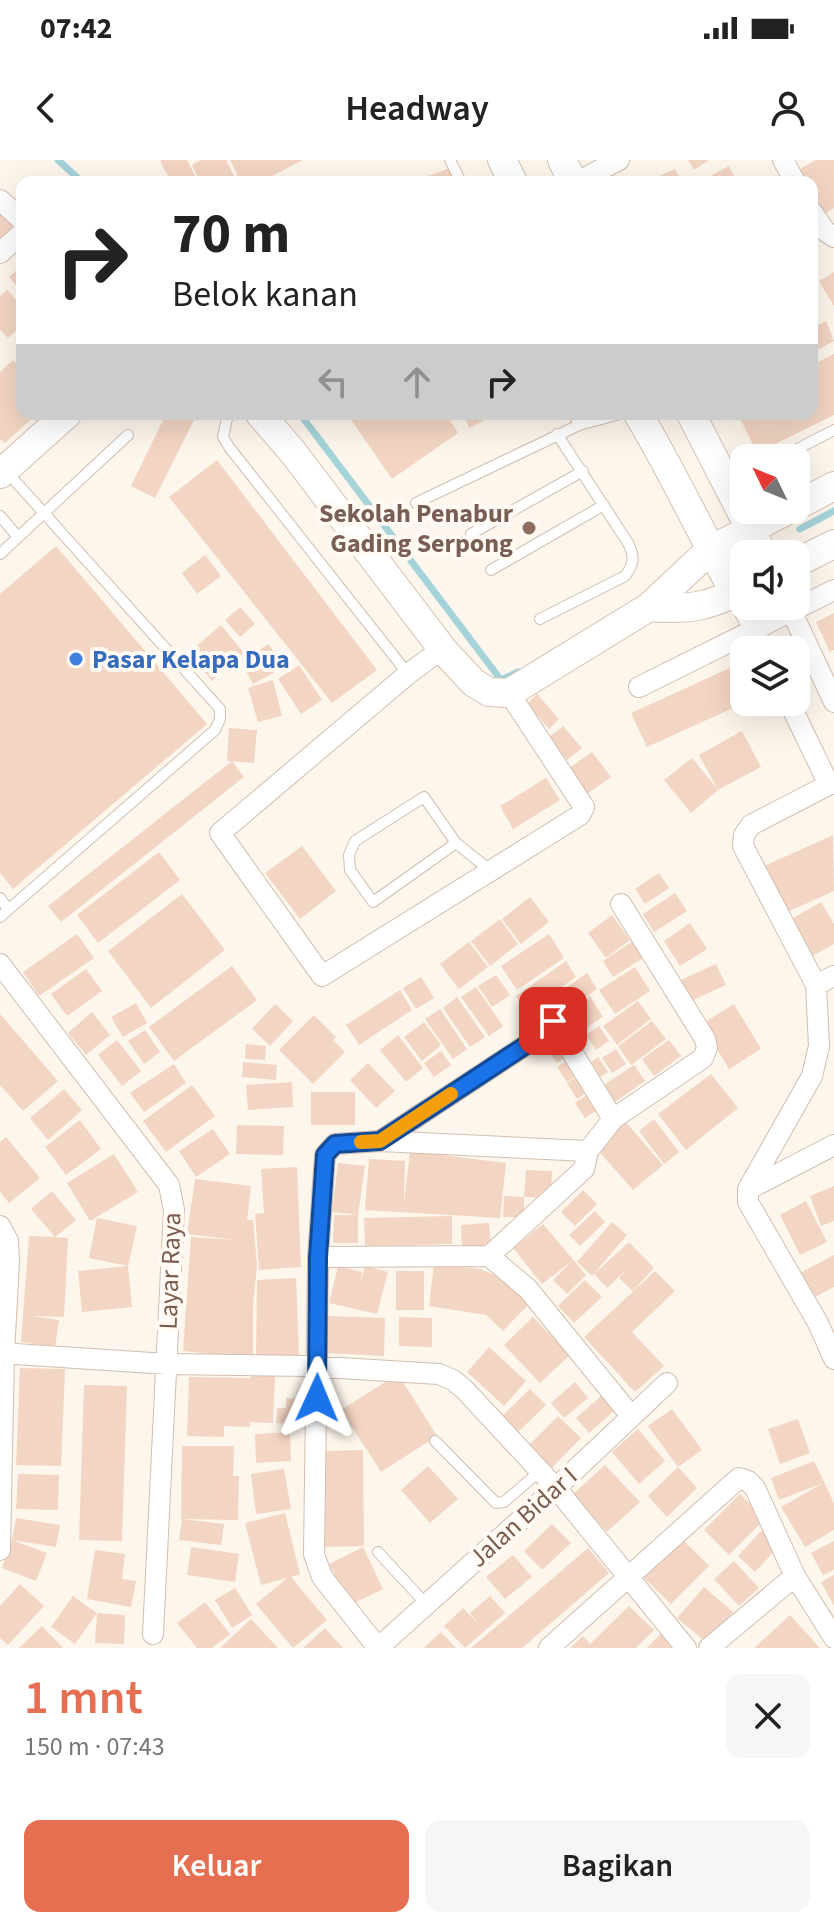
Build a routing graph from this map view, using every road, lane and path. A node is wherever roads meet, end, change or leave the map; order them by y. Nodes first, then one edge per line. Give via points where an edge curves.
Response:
1 (619, 160) edge
2 (587, 176) edge
3 (0, 200) edge
4 (16, 215) edge
5 (818, 221) edge
6 (834, 237) edge
7 (16, 238) edge
8 (0, 253) edge
9 (60, 420) edge
10 (227, 420) edge
11 (265, 420) edge
12 (576, 420) edge
13 (642, 420) edge
14 (694, 420) edge
15 (834, 430) edge
16 (557, 434) junction
17 (128, 435) dead end
18 (807, 444) edge
19 (583, 471) junction
20 (2, 472) edge
21 (834, 486) edge
22 (810, 499) edge
23 (416, 503) dead end
24 (604, 505) junction
25 (45, 514) junction
26 (0, 516) edge
27 (774, 524) edge
28 (471, 534) dead end
29 (18, 537) junction
30 (755, 540) edge
31 (758, 540) edge
32 (834, 544) edge
33 (730, 547) edge
34 (710, 550) junction
35 (0, 554) edge
36 (810, 556) edge
37 (491, 570) dead end
38 (730, 577) edge
39 (834, 590) edge
40 (730, 596) edge
41 (810, 600) edge
42 (649, 607) junction
43 (540, 619) dead end
44 (751, 620) edge
45 (770, 620) edge
46 (796, 620) edge
47 (754, 629) junction
48 (758, 636) edge
49 (442, 649) junction
50 (408, 674) junction
51 (639, 687) dead end
52 (509, 693) junction
53 (834, 702) edge
54 (796, 716) edge
55 (832, 783) edge
56 (456, 843) junction
57 (491, 871) junction
58 (0, 898) edge
59 (621, 904) dead end
60 (4, 913) edge
61 (0, 964) edge
62 (825, 980) edge
63 (613, 1119) junction
64 (380, 1141) junction
65 (834, 1145) edge
66 (588, 1151) junction
67 (748, 1189) junction
68 (0, 1226) edge
69 (489, 1256) junction
70 (318, 1257) junction
71 (826, 1319) edge
72 (2, 1353) edge
73 (834, 1359) edge
74 (167, 1364) junction
75 (318, 1367) junction
76 (667, 1383) dead end
77 (631, 1416) junction
78 (435, 1441) dead end
79 (539, 1472) junction
80 (556, 1488) junction
81 (0, 1550) edge
82 (378, 1552) dead end
83 (795, 1576) junction
84 (629, 1578) junction
85 (426, 1604) junction
86 (834, 1638) edge
87 (153, 1643) edge
88 (378, 1648) edge
89 (549, 1648) edge
90 (686, 1648) edge
91 (709, 1648) edge

1 - 2 street
3 - 4 street
5 - 6 street
7 - 8 street
9 - 20 street
10 - 50 lane via 223,437 229,447
11 - 49 street
12 - 16 lane
13 - 34 street
14 - 30 street via 731,483
15 - 18 lane
16 - 19 lane
16 - 23 lane
17 - 25 lane
19 - 24 lane
19 - 28 lane
20 - 25 lane
21 - 22 street
24 - 37 lane
24 - 43 lane via 633,554 633,566 625,576
25 - 29 lane
25 - 60 lane via 220,709 220,719 215,730
26 - 29 lane
27 - 31 street
29 - 35 lane
32 - 36 street
33 - 34 street
34 - 38 street
34 - 42 street
39 - 41 street
40 - 42 street via 713,605
42 - 52 street
44 - 47 street
45 - 47 street
46 - 53 street
47 - 48 street
47 - 51 street
49 - 50 street
49 - 52 street via 474,683 489,692
50 - 57 street via 220,833 322,976
52 - 57 street via 584,807 580,815
54 - 55 street
55 - 62 street via 751,825 743,846
56 - 56 lane via 373,902 350,870 355,841 424,797
56 - 57 lane
58 - 60 lane
59 - 63 street via 707,1048 703,1058
61 - 74 street, Layar Raya via 169,1185 174,1210
62 - 67 street via 812,1076
63 - 64 street via 554,1024
63 - 66 street
64 - 66 street
64 - 70 street via 335,1144 325,1155
65 - 67 street
66 - 69 street via 584,1169
67 - 71 street via 748,1202
68 - 72 street via 8,1241 9,1261
69 - 70 street
69 - 77 street via 528,1289
70 - 75 street
71 - 73 street
72 - 74 street
72 - 81 street
74 - 75 street
74 - 87 street, Layar Raya
75 - 79 street via 439,1374 453,1380
75 - 88 street via 316,1565
76 - 77 street, Jalan Bidar I
77 - 80 street, Jalan Bidar I
78 - 79 lane via 496,1503
79 - 80 street
80 - 84 street
80 - 85 street, Jalan Bidar I
82 - 85 lane
83 - 84 street via 755,1488 739,1478
83 - 86 street
83 - 91 street
84 - 89 street
84 - 90 street
85 - 88 street, Jalan Bidar I

